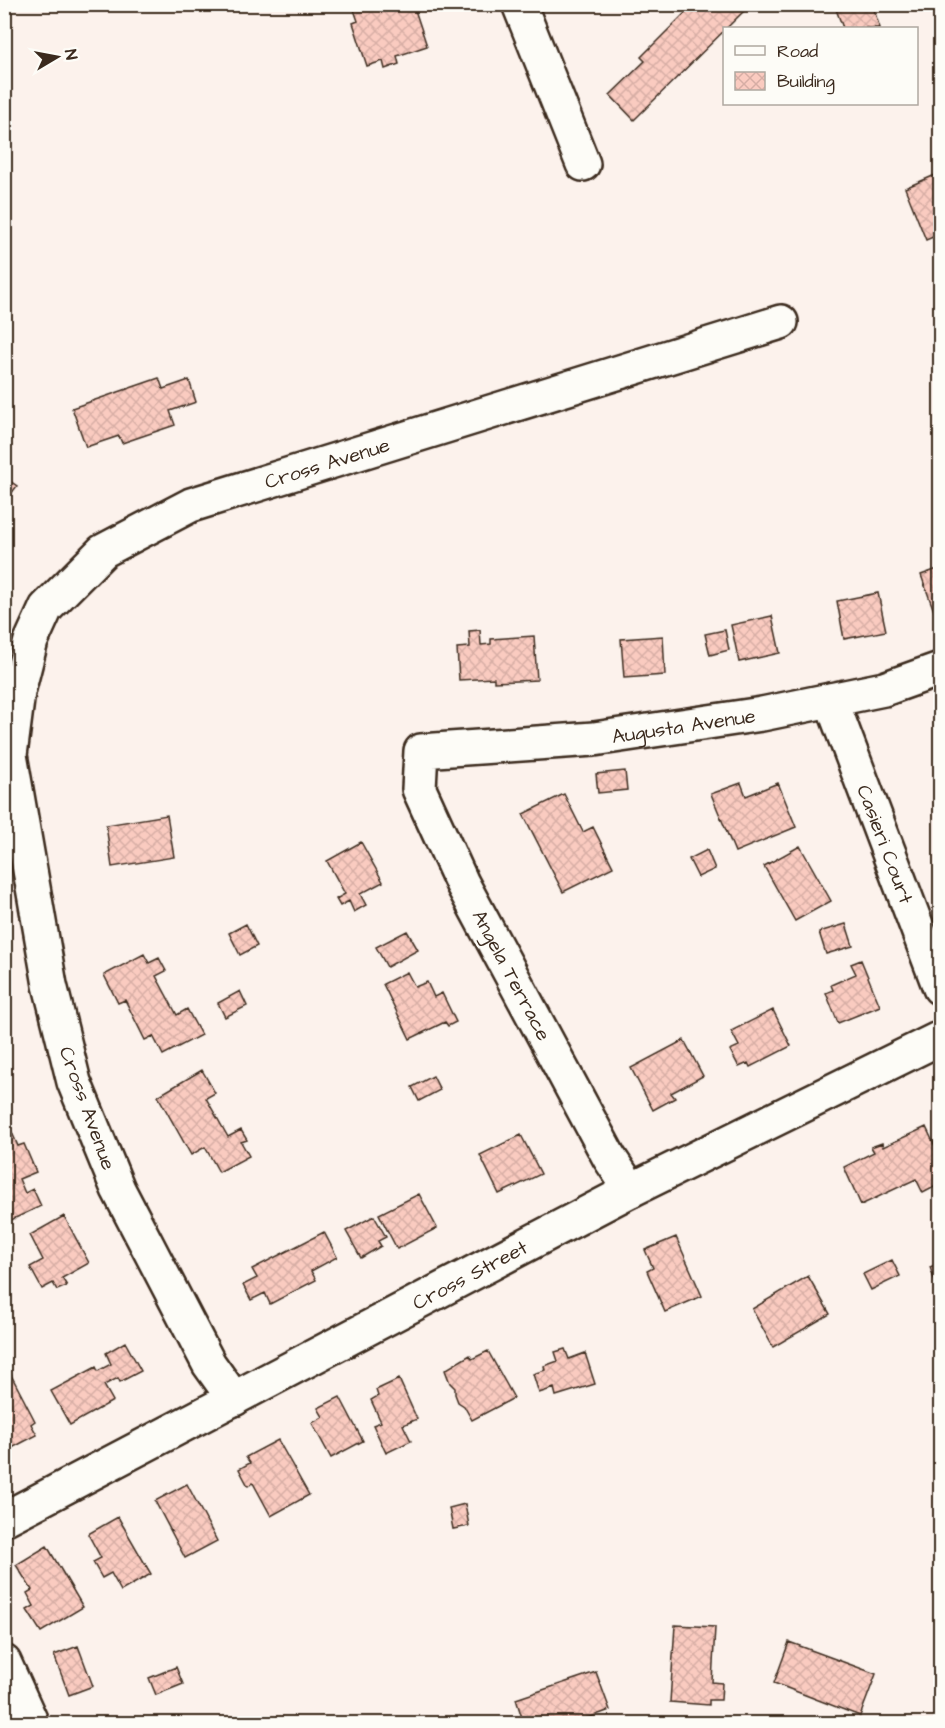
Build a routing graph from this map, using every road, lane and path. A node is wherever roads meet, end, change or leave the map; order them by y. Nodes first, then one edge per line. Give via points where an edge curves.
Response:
1 (519, 4) edge
2 (583, 164) dead end
3 (781, 322) dead end
4 (940, 669) edge
5 (831, 700) junction
6 (421, 751) joint
7 (7, 755) edge
8 (940, 988) edge
9 (940, 1038) edge
10 (631, 1190) junction
11 (234, 1399) junction
12 (4, 1519) edge
13 (4, 1662) edge
14 (32, 1724) edge

1 - 2 street
3 - 7 street, Cross Avenue via 191,505 103,551 45,608 31,641
4 - 5 street, Augusta Avenue
5 - 6 street, Augusta Avenue via 594,739
5 - 8 street, Casieri Court
6 - 10 street, Angela Terrace via 419,789 462,883 609,1157
7 - 11 street, Cross Avenue via 50,985 74,1082 118,1189 209,1364
9 - 10 street, Cross Street
10 - 11 street, Cross Street
11 - 12 street, Cross Street
13 - 14 street

